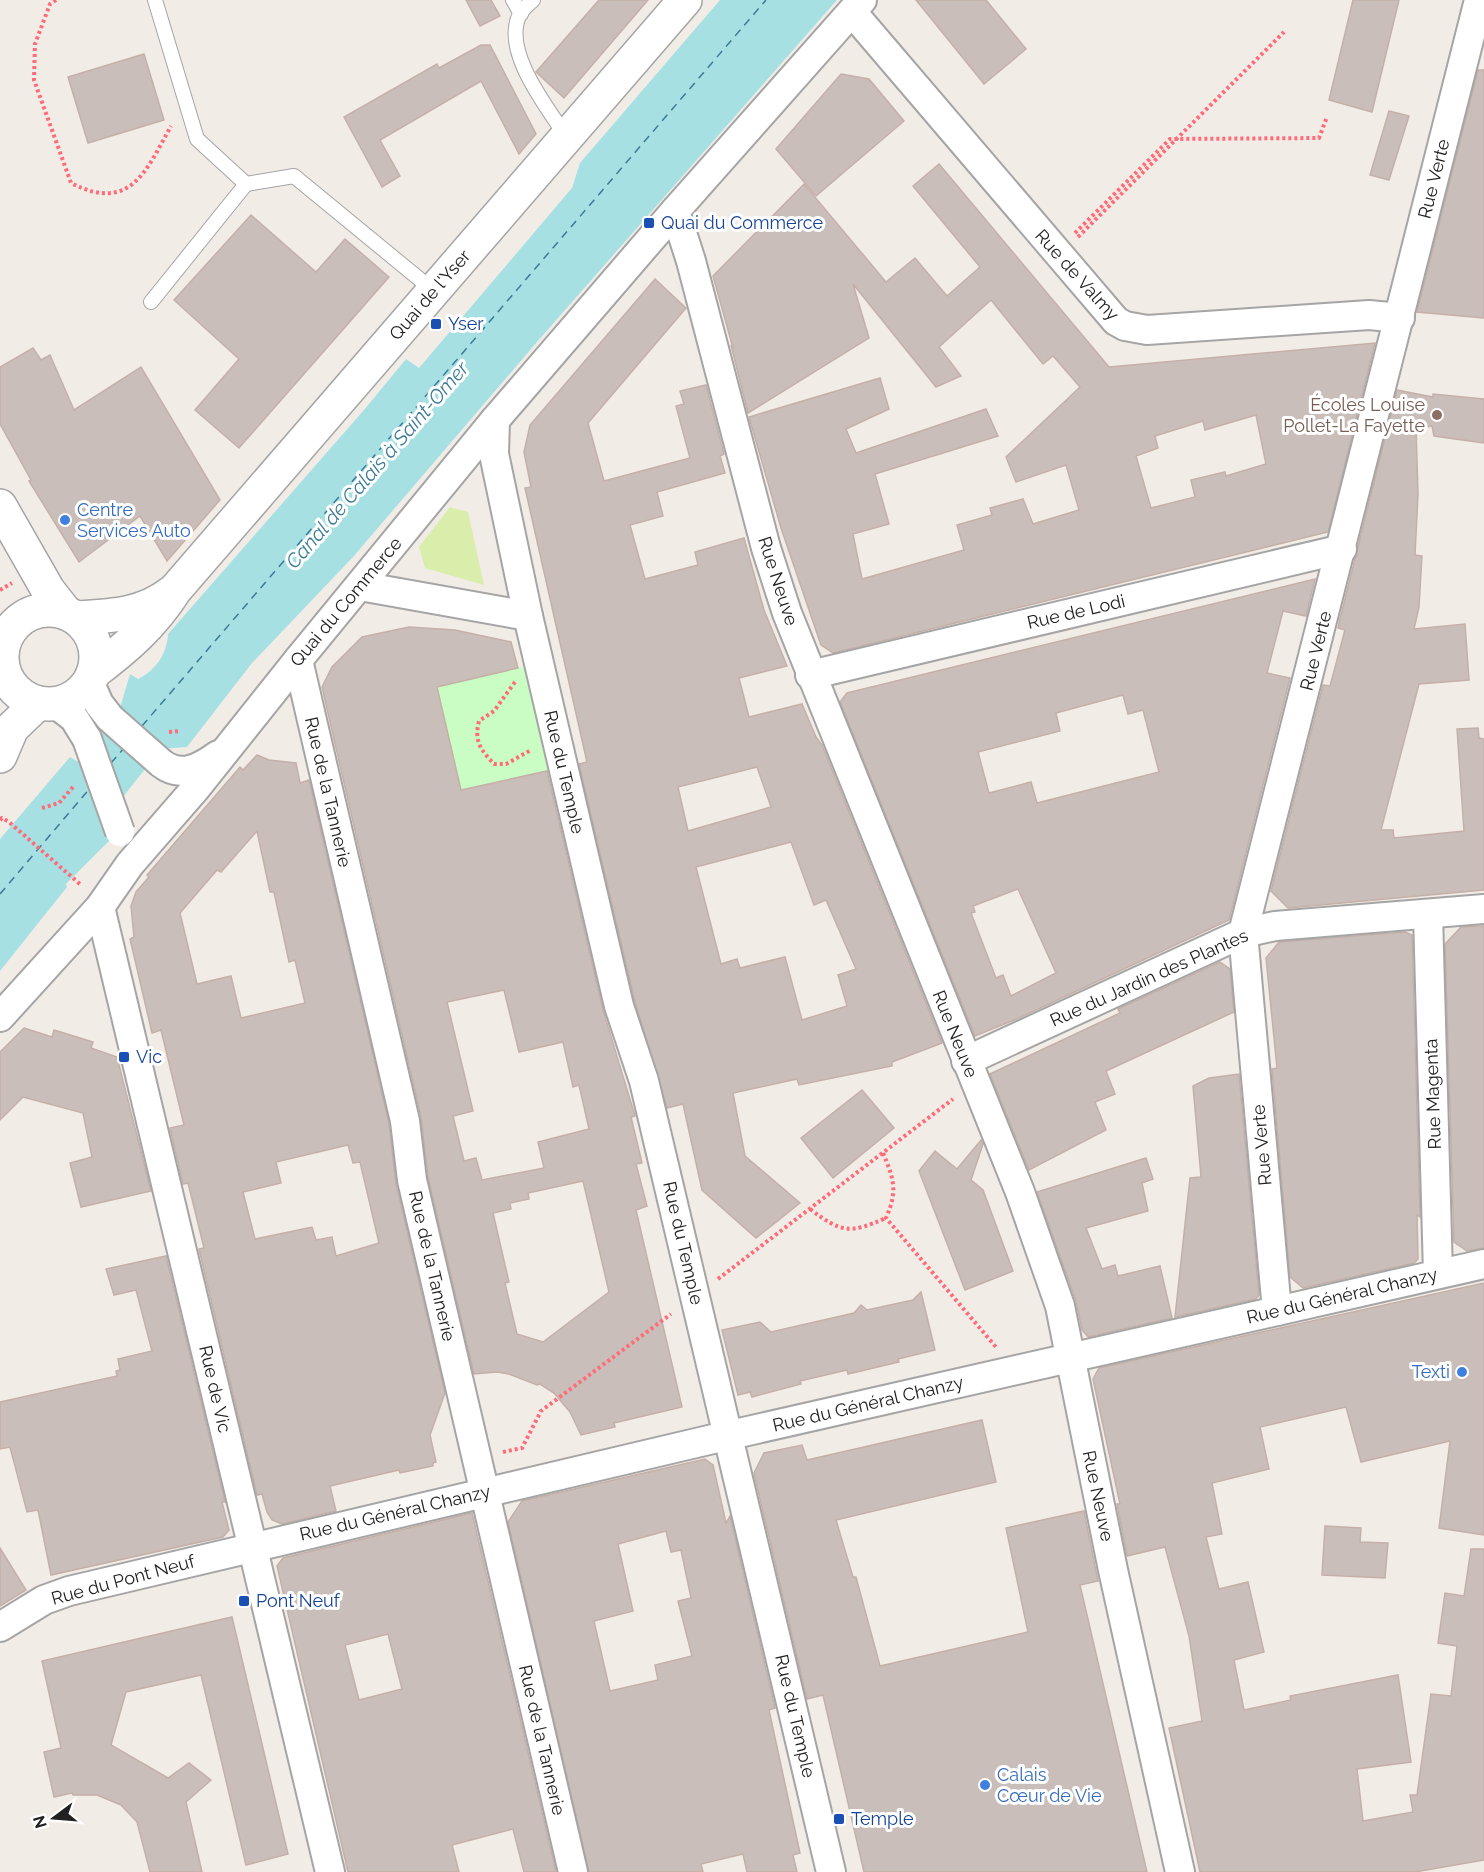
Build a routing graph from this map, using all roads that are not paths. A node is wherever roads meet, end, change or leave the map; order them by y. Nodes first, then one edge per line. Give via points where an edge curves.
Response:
1 (155, 0) edge
2 (513, 0) edge
3 (533, 0) edge
4 (685, 0) edge
5 (1479, 0) edge
6 (857, 6) edge
7 (520, 14) junction
8 (567, 138) junction
9 (246, 184) junction
10 (675, 212) junction
11 (434, 291) junction
12 (151, 302) dead end
13 (1400, 318) junction
14 (495, 420) junction
15 (0, 508) edge
16 (1342, 549) junction
17 (360, 586) junction
18 (175, 590) junction
19 (528, 615) junction
20 (71, 616) junction
21 (2, 660) edge
22 (298, 660) junction
23 (810, 675) junction
24 (91, 677) junction
25 (47, 703) junction
26 (227, 749) junction
27 (0, 756) edge
28 (130, 864) junction
29 (100, 907) junction
30 (1484, 909) edge
31 (1428, 914) junction
32 (1243, 933) junction
33 (0, 1017) edge
34 (970, 1072) junction
35 (1484, 1264) edge
36 (1438, 1274) junction
37 (1277, 1311) junction
38 (1070, 1358) junction
39 (730, 1435) junction
40 (483, 1492) junction
41 (253, 1546) junction
42 (0, 1627) edge
43 (330, 1872) edge
44 (573, 1872) edge
45 (831, 1872) edge
46 (1180, 1872) edge

1 - 9 lane via 197,139
2 - 7 lane
3 - 7 lane
4 - 8 street, Quai de l'Yser
5 - 13 street, Rue Verte
6 - 10 street, Quai du Commerce
6 - 13 street, Rue de Valmy via 1064,247 1106,312 1116,321 1135,329 1369,315
7 - 8 lane via 516,32 520,60
8 - 11 street, Quai de l'Yser
9 - 11 lane via 294,176
9 - 12 lane
10 - 14 street, Quai du Commerce
10 - 23 street, Rue Neuve via 766,548
11 - 18 street, Quai de l'Yser
13 - 16 street, Rue Verte
14 - 17 street, Quai du Commerce
14 - 19 street, Rue du Temple via 494,454
15 - 20 street via 48,590
16 - 23 street, Rue de Lodi
16 - 32 street, Rue Verte
17 - 19 street
17 - 22 street, Quai du Commerce
18 - 20 street, Quai de l'Yser via 146,609
18 - 24 street, Quai de l'Yser via 145,631
19 - 39 street, Rue du Temple via 619,1006 645,1081
20 - 21 street via 43,610 21,619 10,632
20 - 24 street via 85,626 93,640 96,657
21 - 25 street via 14,688
22 - 26 street, Quai du Commerce
22 - 40 street, Rue de la Tannerie via 405,1121 412,1180
23 - 34 street, Rue Neuve
24 - 25 street via 73,698
24 - 26 street, bridge via 99,704 110,718 173,770 188,771
25 - 27 street via 12,728
25 - 28 street, bridge via 74,718 87,739
26 - 28 street, Quai du Commerce
28 - 29 street, Quai du Commerce
29 - 33 street, Quai du Commerce
29 - 41 street, Rue de Vic
30 - 31 street, Rue du Jardin des Plantes
31 - 32 street, Rue du Jardin des Plantes via 1275,926
31 - 36 street, Rue Magenta
32 - 34 street, Rue du Jardin des Plantes
32 - 37 street, Rue Verte
34 - 38 street, Rue Neuve via 1030,1219 1060,1306
35 - 36 street, Rue du Général Chanzy
36 - 37 street, Rue du Général Chanzy
37 - 38 street, Rue du Général Chanzy
38 - 39 street, Rue du Général Chanzy
38 - 46 street, Rue Neuve
39 - 40 street, Rue du Général Chanzy
39 - 45 street, Rue du Temple
40 - 41 street, Rue du Général Chanzy
40 - 44 street, Rue de la Tannerie
41 - 42 street, Rue du Pont Neuf via 56,1595
41 - 43 street, Rue de Vic

